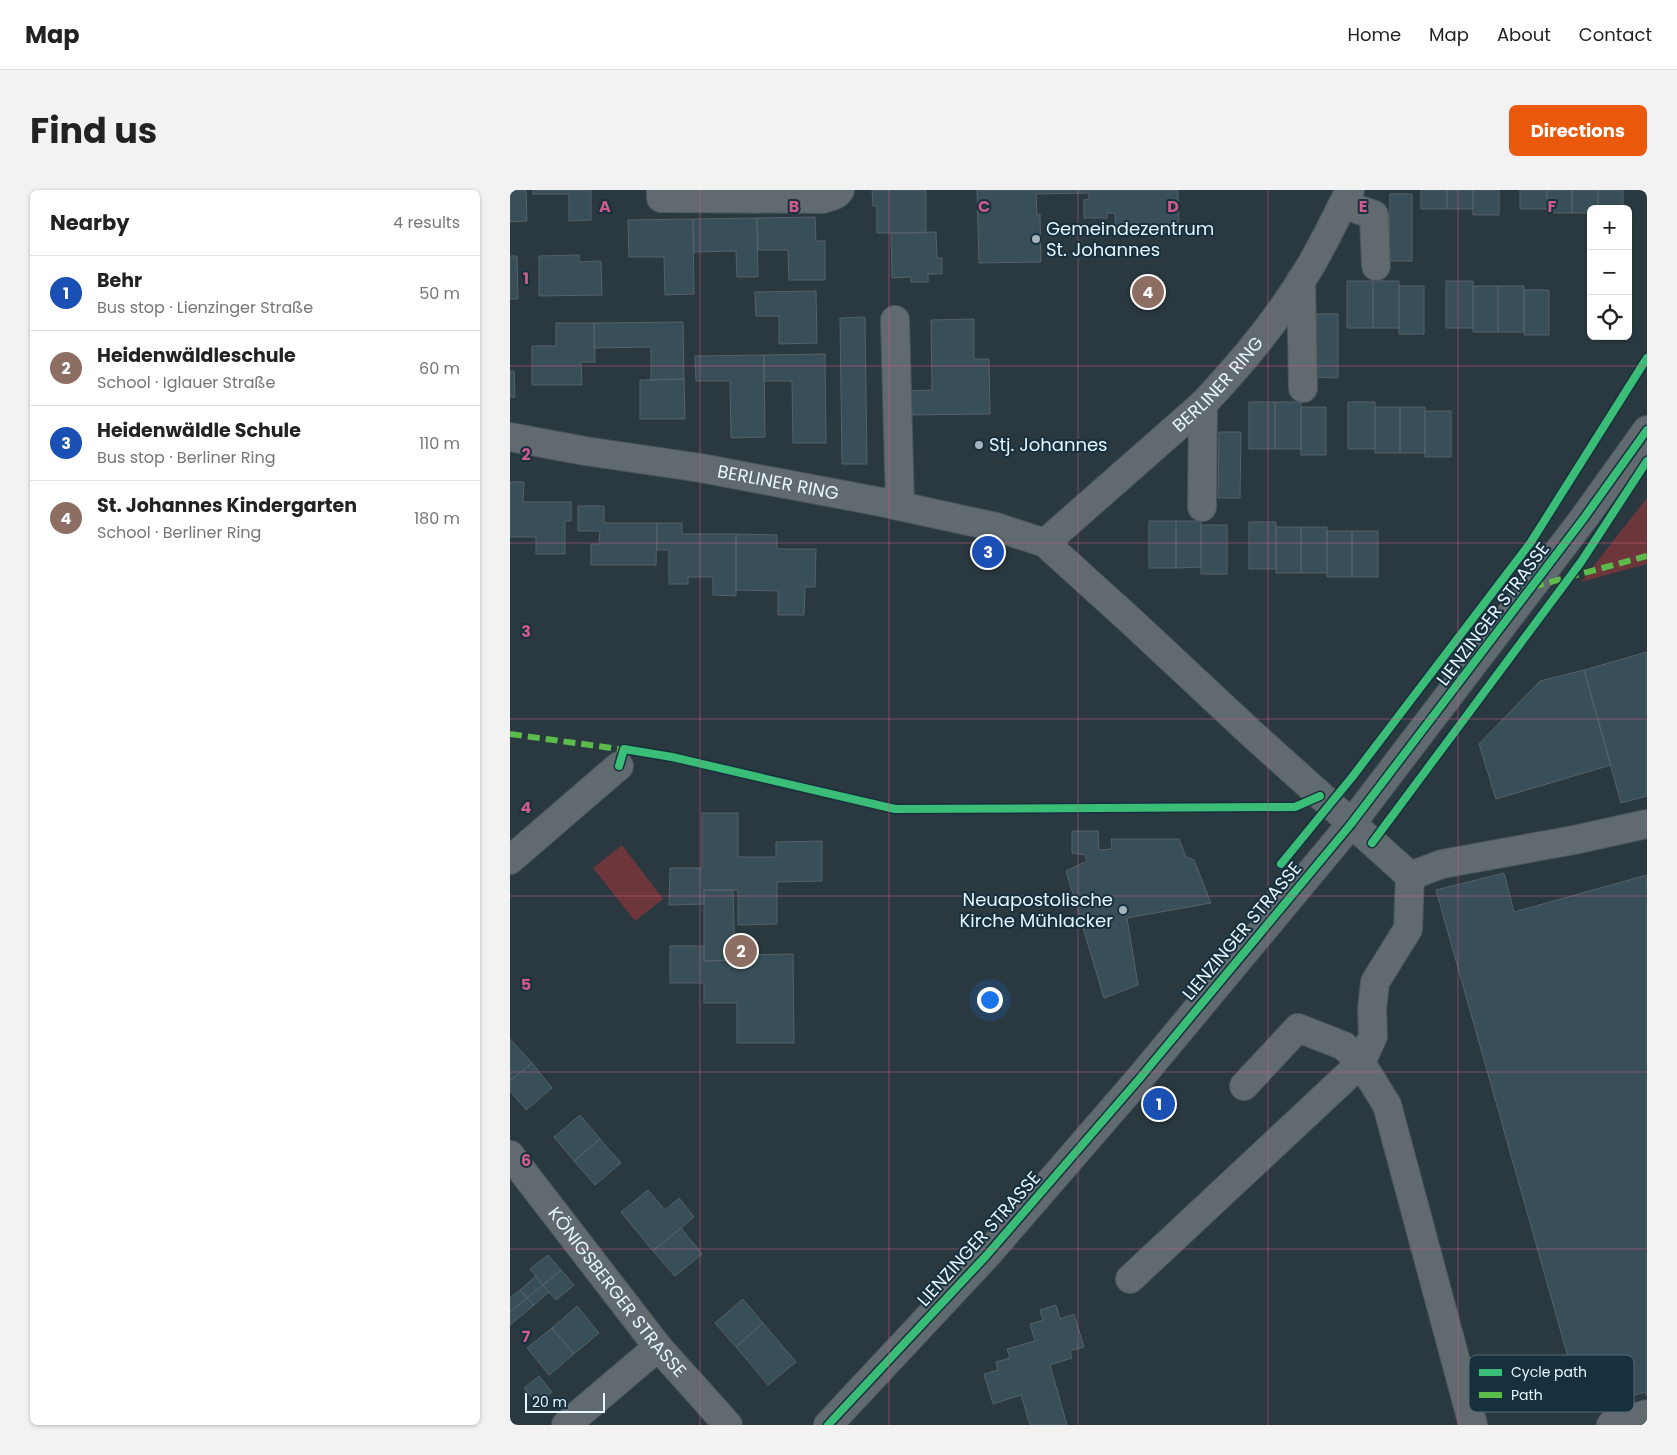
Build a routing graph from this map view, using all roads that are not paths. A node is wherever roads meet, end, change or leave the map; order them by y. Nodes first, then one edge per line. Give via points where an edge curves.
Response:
1 (840, 190) edge
2 (661, 194) edge
3 (1346, 197) edge
4 (1376, 266) dead end
5 (1301, 280) junction
6 (895, 320) dead end
7 (1303, 388) dead end
8 (1203, 404) junction
9 (1647, 430) edge
10 (510, 437) edge
11 (900, 506) junction
12 (1202, 507) dead end
13 (1045, 543) junction
14 (619, 766) dead end
15 (1351, 824) junction
16 (1647, 824) edge
17 (510, 860) edge
18 (1410, 876) junction
19 (1361, 1063) junction
20 (1244, 1086) dead end
21 (510, 1155) edge
22 (1130, 1279) dead end
23 (658, 1346) junction
24 (1469, 1410) edge
25 (1470, 1412) edge
26 (1647, 1414) edge
27 (566, 1425) edge
28 (728, 1425) edge
29 (828, 1425) edge
30 (1473, 1425) edge
31 (1611, 1425) edge

1 - 2 street via 823,199
3 - 4 street via 1374,215
3 - 5 street, BERLINER RING
5 - 7 street
5 - 8 street, BERLINER RING via 1263,333
6 - 11 street
8 - 12 street
8 - 13 street, BERLINER RING
9 - 15 street, LIENZINGER STRASSE
10 - 11 street, BERLINER RING via 702,468
11 - 13 street, BERLINER RING via 996,527
13 - 15 street, BERLINER RING
14 - 17 street
15 - 18 street, BERLINER RING
15 - 29 street, LIENZINGER STRASSE via 1140,1078 986,1256
16 - 18 street via 1442,864
18 - 19 street via 1408,929 1375,982 1373,1036
19 - 20 street via 1344,1046 1298,1028
19 - 22 street
19 - 24 street via 1387,1105
21 - 23 street, KÖNIGSBERGER STRASSE
23 - 27 street
23 - 28 street, KÖNIGSBERGER STRASSE
25 - 30 street
26 - 31 street

